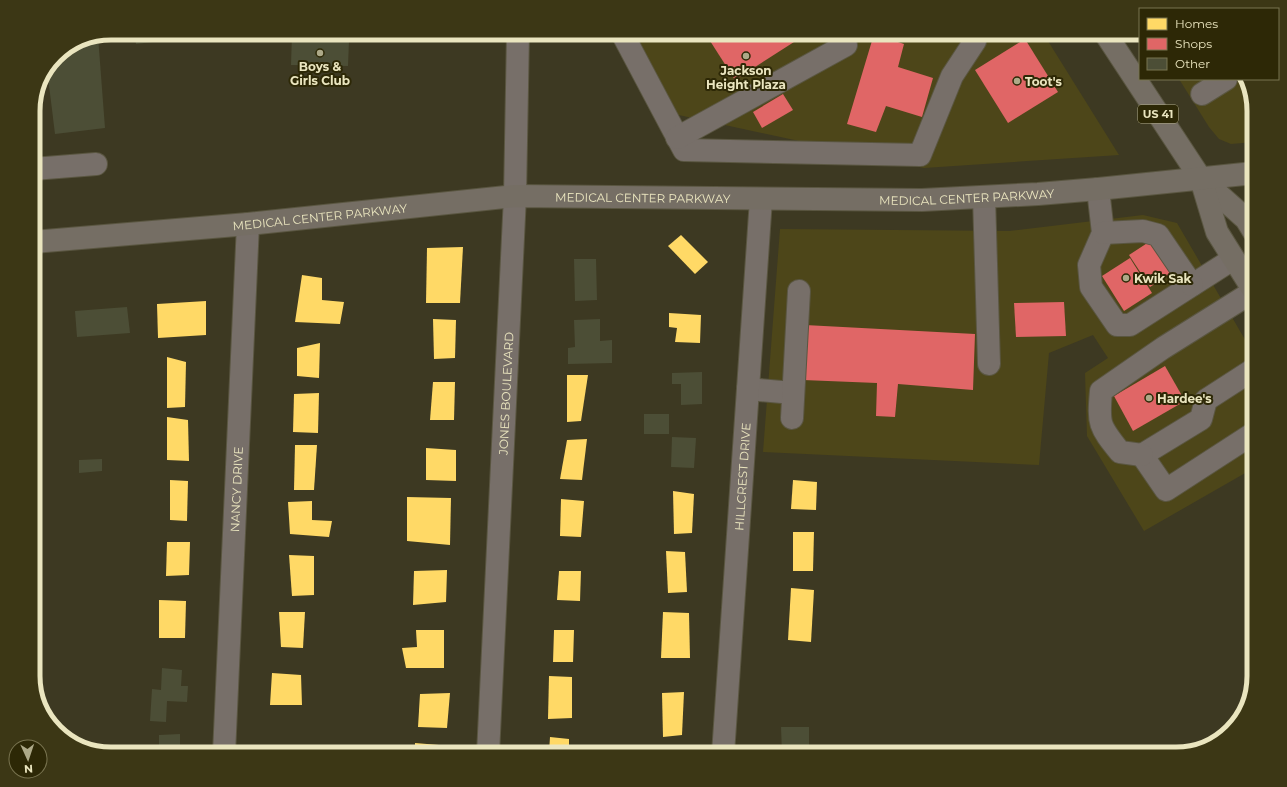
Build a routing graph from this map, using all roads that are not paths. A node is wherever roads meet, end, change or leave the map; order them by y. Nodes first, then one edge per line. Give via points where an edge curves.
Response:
1 (518, 40) edge
2 (626, 40) edge
3 (1110, 40) edge
4 (975, 41) dead end
5 (846, 45) dead end
6 (1224, 80) edge
7 (1202, 94) dead end
8 (677, 138) junction
9 (96, 164) dead end
10 (40, 168) edge
11 (1247, 174) edge
12 (1201, 179) junction
13 (1098, 189) junction
14 (515, 196) junction
15 (984, 197) junction
16 (761, 200) junction
17 (1247, 221) edge
18 (248, 224) junction
19 (1103, 233) junction
20 (40, 241) edge
21 (1233, 258) junction
22 (1247, 280) edge
23 (1192, 286) junction
24 (799, 291) dead end
25 (1247, 295) edge
26 (989, 364) dead end
27 (1247, 374) edge
28 (748, 389) junction
29 (793, 393) junction
30 (792, 418) dead end
31 (1247, 438) edge
32 (1142, 455) junction
33 (224, 747) edge
34 (488, 747) edge
35 (723, 747) edge

1 - 14 street, JONES BOULEVARD
2 - 8 street
3 - 12 main road, US 41
4 - 8 street via 952,76 920,155 684,150
5 - 8 street
6 - 7 street
9 - 10 street
11 - 12 main road, MEDICAL CENTER PARKWAY
12 - 13 main road, MEDICAL CENTER PARKWAY
12 - 17 main road, US 41
12 - 21 main road, US 41 via 1217,232
13 - 15 main road, MEDICAL CENTER PARKWAY
13 - 19 street
14 - 16 main road, MEDICAL CENTER PARKWAY
14 - 18 main road, MEDICAL CENTER PARKWAY
14 - 34 street, JONES BOULEVARD
15 - 16 main road, MEDICAL CENTER PARKWAY via 922,200
15 - 26 street
16 - 28 street, HILLCREST DRIVE
18 - 20 main road, MEDICAL CENTER PARKWAY
18 - 33 street, NANCY DRIVE
19 - 23 street via 1143,231 1158,235
19 - 23 street via 1089,265 1091,287 1117,325 1130,325
21 - 22 main road, US 41
21 - 23 street
24 - 29 street
25 - 32 street via 1100,392 1098,415 1103,431 1120,452
27 - 32 street via 1206,400 1201,419
28 - 29 street
28 - 35 street, HILLCREST DRIVE
29 - 30 street
31 - 32 street via 1166,490

